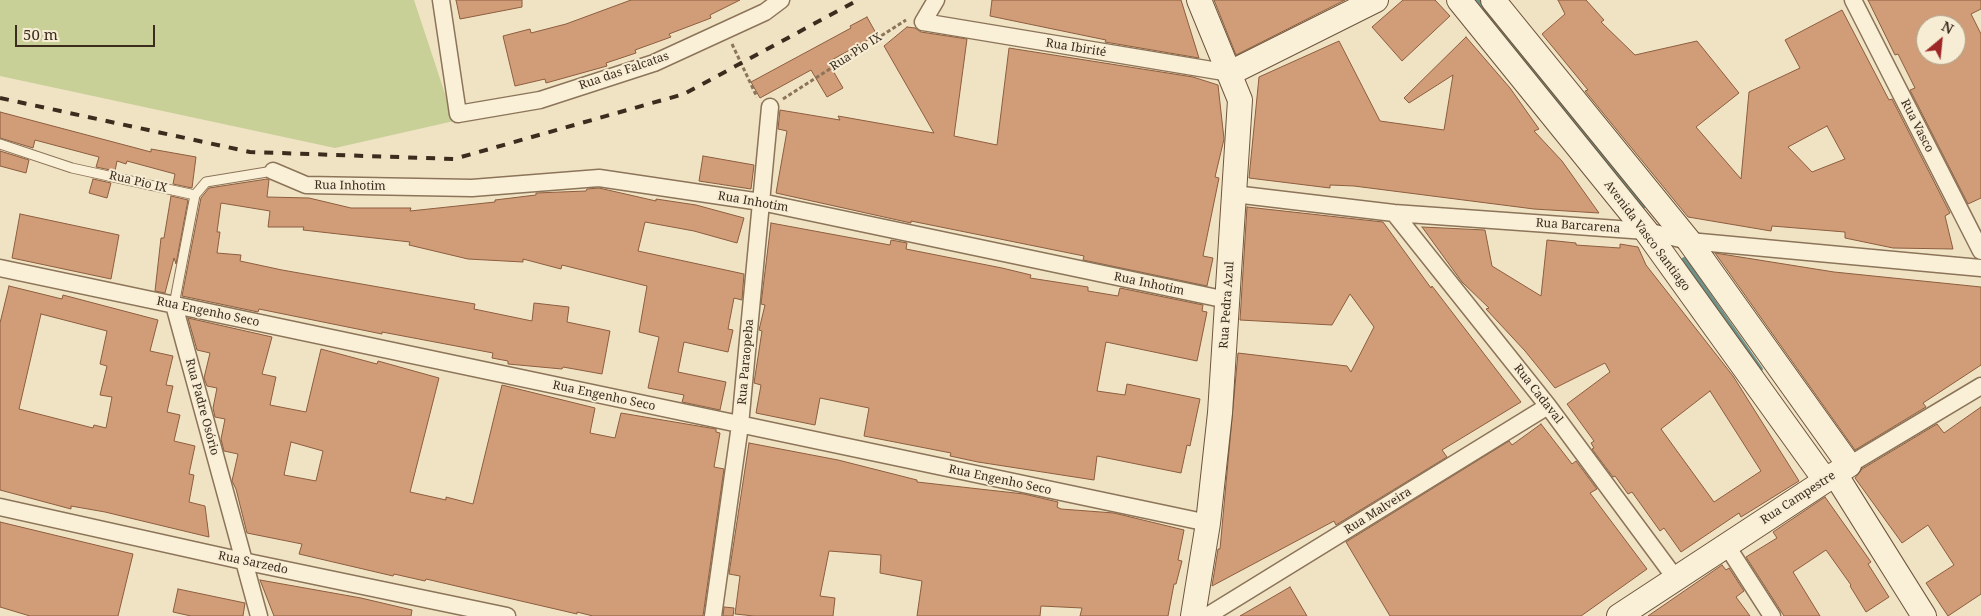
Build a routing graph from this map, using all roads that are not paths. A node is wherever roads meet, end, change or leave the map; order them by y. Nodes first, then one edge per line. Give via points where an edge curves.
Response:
1 (441, 0) edge
2 (781, 0) edge
3 (936, 0) edge
4 (1199, 0) edge
5 (1376, 0) edge
6 (1459, 0) edge
7 (1493, 0) edge
8 (1853, 0) edge
9 (1230, 73) junction
10 (769, 114) road end
11 (0, 144) edge
12 (273, 171) joint
13 (1234, 194) junction
14 (195, 195) junction
15 (761, 202) junction
16 (1394, 213) junction
17 (1646, 231) junction
18 (1689, 241) junction
19 (1981, 251) edge
20 (0, 268) edge
21 (1981, 268) edge
22 (1227, 300) junction
23 (174, 305) junction
24 (1981, 386) edge
25 (1548, 406) junction
26 (740, 425) junction
27 (1836, 473) junction
28 (0, 506) edge
29 (1208, 523) junction
30 (1726, 546) junction
31 (243, 561) junction
32 (1676, 579) junction
33 (260, 616) edge
34 (506, 616) edge
35 (714, 616) edge
36 (1193, 616) edge
37 (1207, 616) edge
38 (1618, 616) edge
39 (1772, 616) edge
40 (1924, 616) edge

1 - 2 street, Rua das Falcatas via 458,114 540,100 654,63 765,12
3 - 9 street, Rua Ibirité via 923,22
4 - 9 street, Rua Pedra Azul
5 - 9 street
6 - 17 street, Avenida Vasco Santiago
7 - 18 street, Avenida Vasco Santiago
8 - 19 street, Rua Vasco
9 - 13 street, Rua Pedra Azul via 1240,100
10 - 15 street, Rua Paraopeba
11 - 14 lane, Rua Pio IX via 72,168
12 - 14 lane via 206,182
12 - 15 street, Rua Inhotim via 306,185 472,188 599,178
13 - 16 street, Rua Barcarena
13 - 22 street, Rua Pedra Azul
14 - 23 lane, Rua Padre Osório
15 - 22 street, Rua Inhotim
15 - 26 street, Rua Paraopeba
16 - 17 street, Rua Barcarena
16 - 25 street, Rua Cadaval
17 - 18 street, Rua Barcarena
17 - 27 street, Avenida Vasco Santiago
18 - 21 street, Rua Barcarena
18 - 27 street, Avenida Vasco Santiago
20 - 23 street, Rua Engenho Seco
22 - 29 street, Rua Pedra Azul via 1220,413
23 - 26 street, Rua Engenho Seco
23 - 31 street, Rua Padre Osório
24 - 27 street, Rua Campestre
25 - 32 street, Rua Cadaval
25 - 37 street, Rua Malveira
26 - 29 street, Rua Engenho Seco
26 - 35 street, Rua Paraopeba
27 - 30 street, Rua Campestre
27 - 40 street, Avenida Vasco Santiago
28 - 31 street, Rua Sarzedo
29 - 36 street, Rua Pedra Azul
30 - 32 street, Rua Campestre
30 - 39 street
31 - 33 street, Rua Padre Osório
31 - 34 street, Rua Sarzedo
32 - 38 street, Rua Campestre

